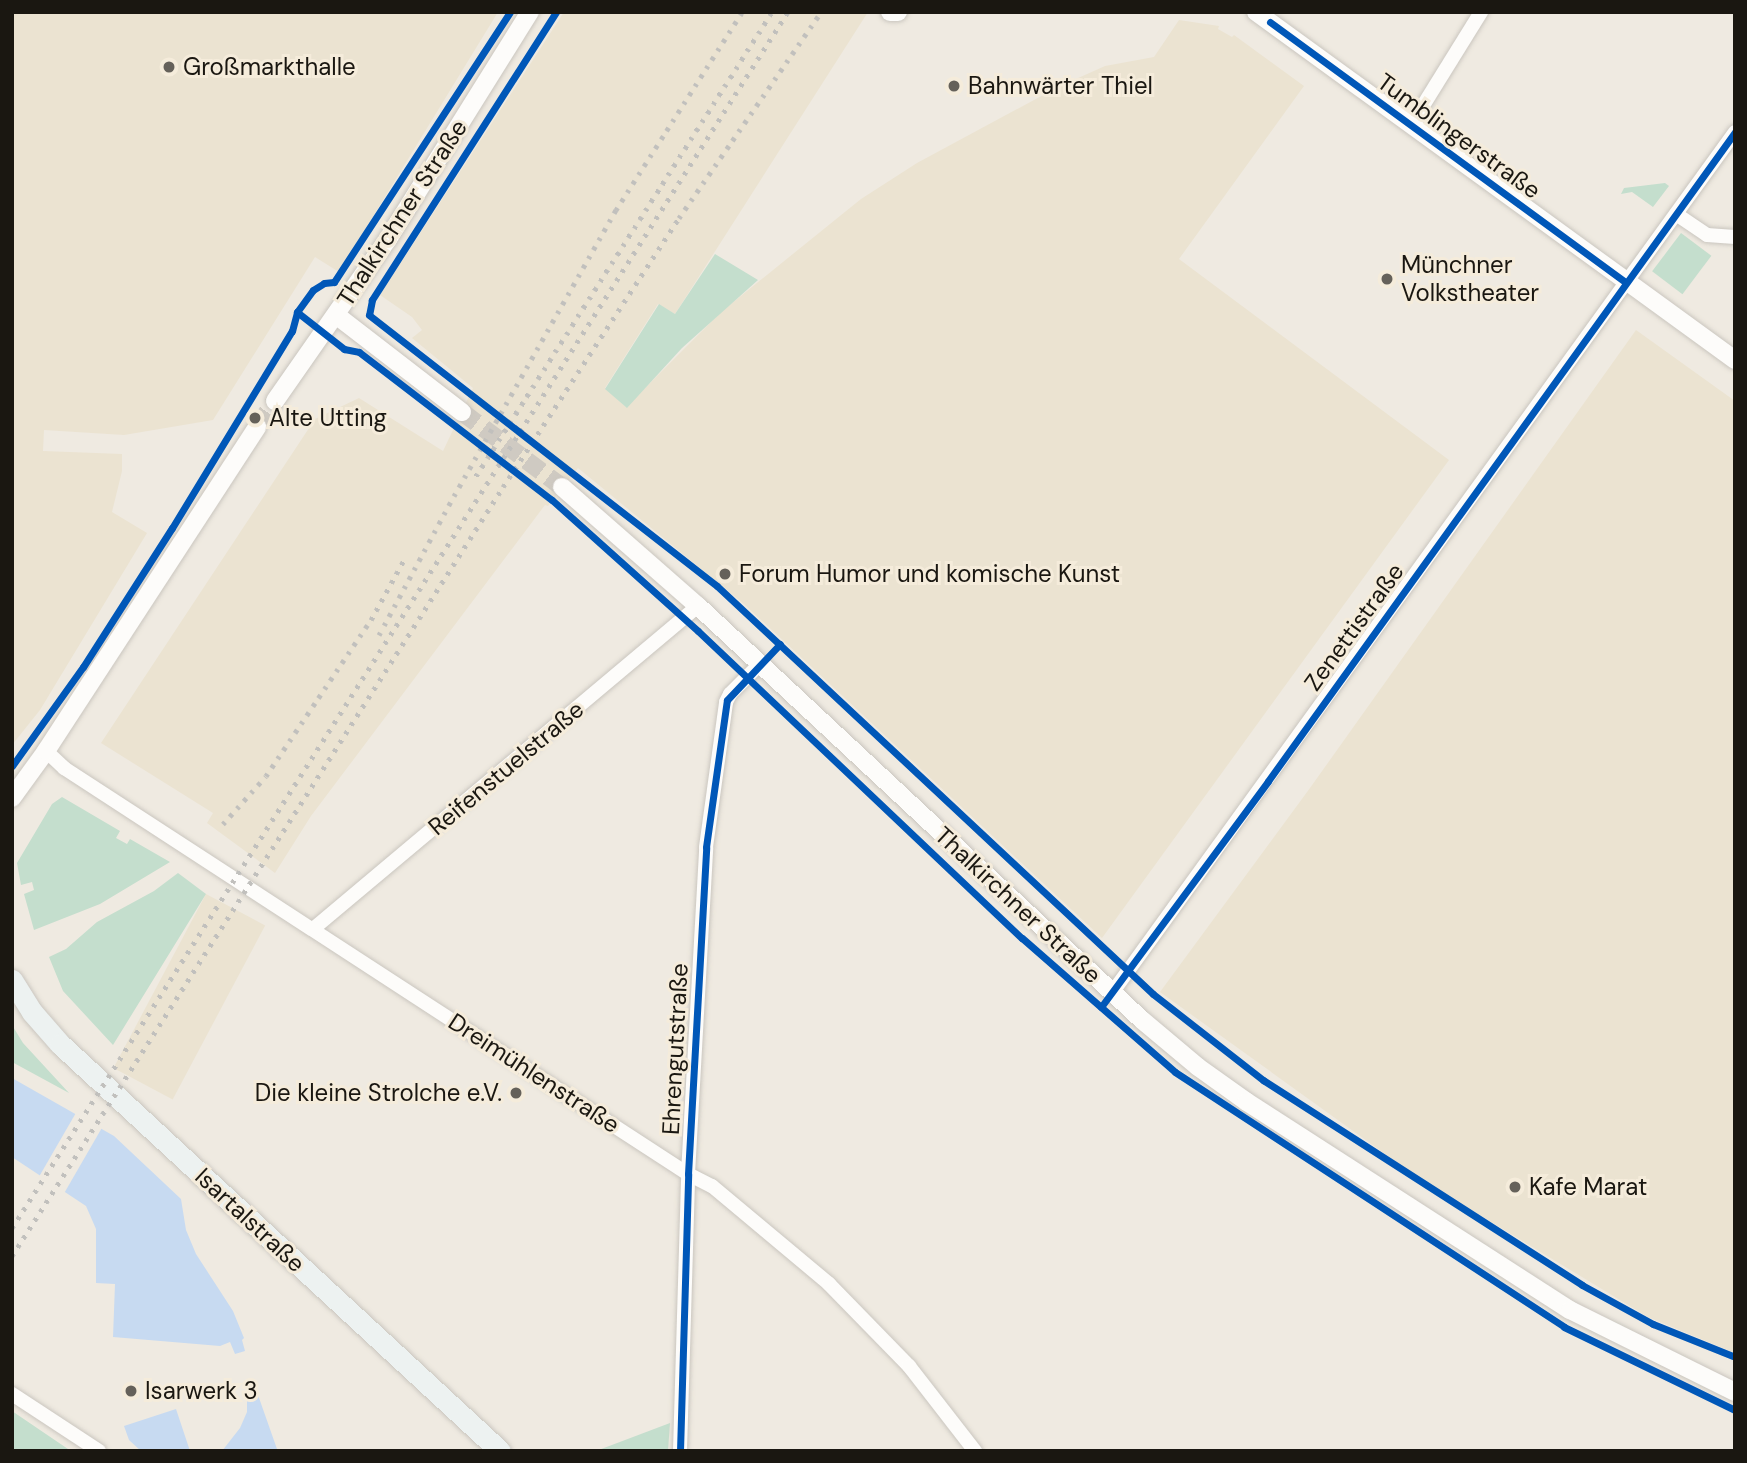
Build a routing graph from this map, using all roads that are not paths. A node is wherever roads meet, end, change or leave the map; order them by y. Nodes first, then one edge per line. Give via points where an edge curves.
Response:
1 (530, 12) edge
2 (890, 12) edge
3 (898, 12) edge
4 (1256, 12) edge
5 (1481, 12) edge
6 (1411, 125) junction
7 (1735, 132) edge
8 (1676, 214) junction
9 (1735, 237) edge
10 (1625, 282) junction
11 (337, 315) junction
12 (1735, 360) edge
13 (275, 401) tunnel mouth
14 (462, 412) tunnel mouth
15 (257, 427) tunnel mouth
16 (562, 487) tunnel mouth
17 (698, 606) junction
18 (760, 664) junction
19 (46, 751) junction
20 (12, 798) edge
21 (313, 929) junction
22 (12, 980) edge
23 (1112, 993) junction
24 (688, 1174) junction
25 (1735, 1392) edge
26 (12, 1394) edge
27 (99, 1451) edge
28 (500, 1451) edge
29 (680, 1451) edge
30 (975, 1451) edge

1 - 11 street, Thalkirchner Straße
2 - 3 street
4 - 6 street, Tumblingerstraße
5 - 6 street
6 - 10 street, Tumblingerstraße
7 - 8 street
8 - 9 street via 1707,235
8 - 10 street, Zenettistraße
10 - 12 street, Tumblingerstraße
10 - 23 street, Zenettistraße
11 - 13 street
11 - 14 street, Thalkirchner Straße
15 - 19 street
16 - 17 street, Thalkirchner Straße
17 - 18 street, Thalkirchner Straße
17 - 21 street, Reifenstuelstraße
18 - 23 street, Thalkirchner Straße
18 - 24 street, Ehrengutstraße via 728,697 720,737 706,847
19 - 20 street
19 - 21 street, Dreimühlenstraße via 64,768
21 - 24 street, Dreimühlenstraße
22 - 28 main road, Isartalstraße via 60,1044
23 - 25 street, Thalkirchner Straße via 1198,1067 1570,1310
24 - 29 street, Ehrengutstraße
24 - 30 street, Dreimühlenstraße via 712,1186 829,1284 909,1366
26 - 27 street

